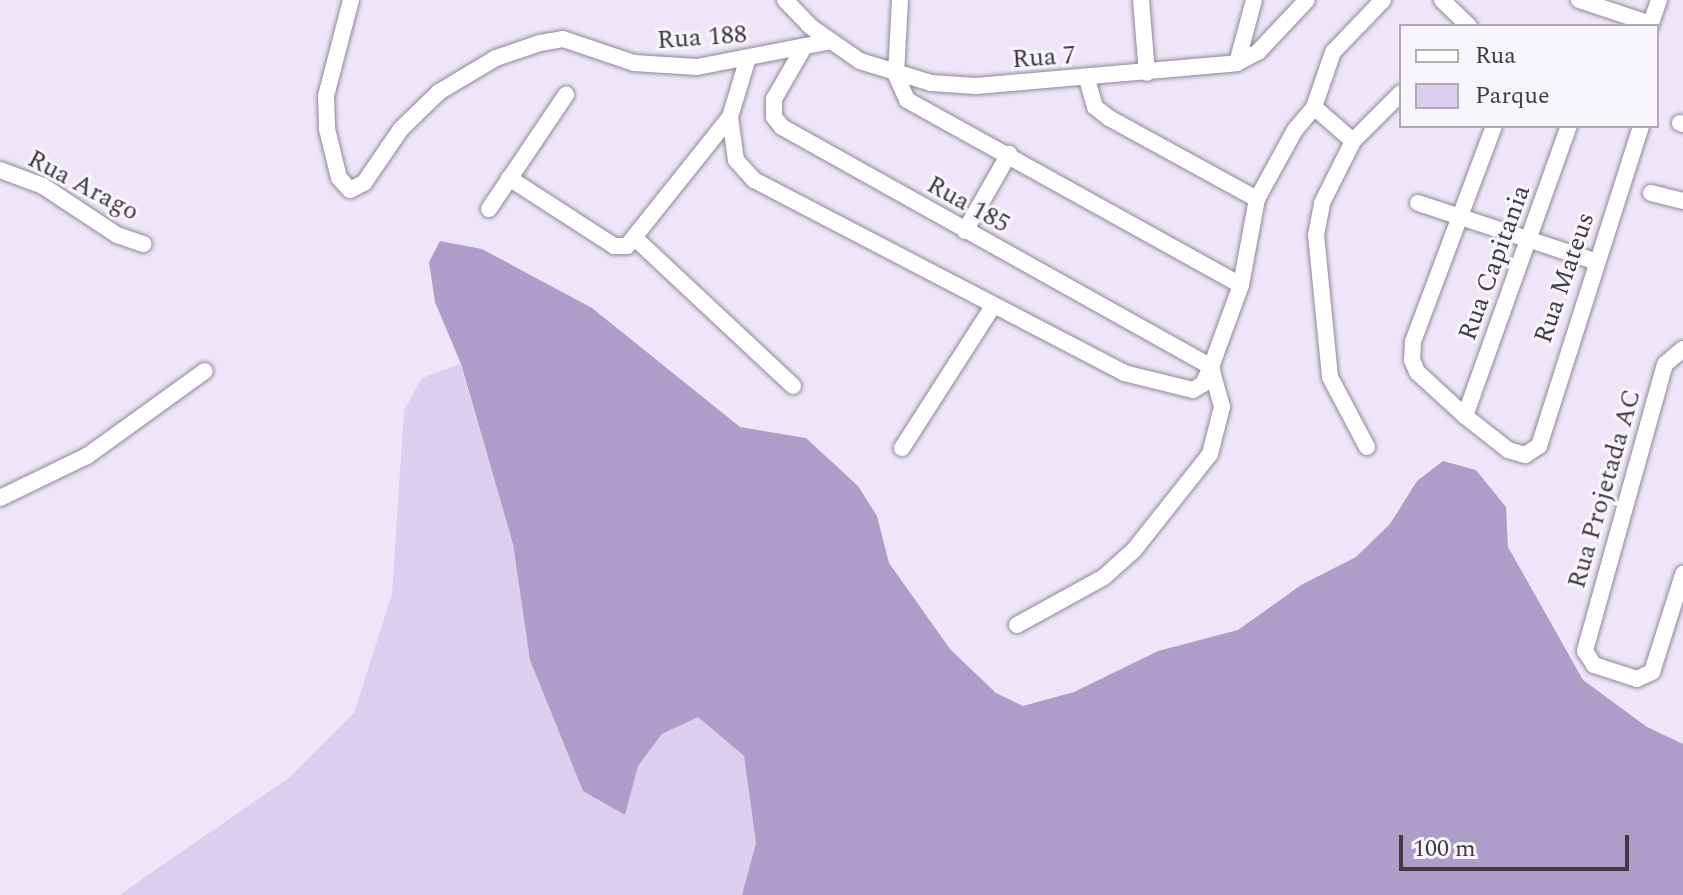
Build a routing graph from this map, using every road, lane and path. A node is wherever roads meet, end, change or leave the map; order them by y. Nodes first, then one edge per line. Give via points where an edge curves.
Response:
1 (351, 0) edge
2 (785, 0) edge
3 (900, 0) edge
4 (1141, 0) edge
5 (1254, 0) edge
6 (1307, 0) edge
7 (1383, 0) edge
8 (1442, 0) edge
9 (1579, 0) edge
10 (1659, 0) edge
11 (1465, 24) edge
12 (1647, 24) edge
13 (1650, 24) edge
14 (831, 41) junction
15 (804, 47) junction
16 (747, 61) junction
17 (1237, 63) junction
18 (1147, 73) junction
19 (896, 75) junction
20 (1087, 79) junction
21 (566, 95) dead end
22 (1399, 95) edge
23 (1314, 107) junction
24 (730, 117) junction
25 (1493, 128) edge
26 (1568, 128) edge
27 (1640, 128) edge
28 (1353, 141) junction
29 (1009, 154) junction
30 (0, 170) edge
31 (509, 178) junction
32 (1651, 193) dead end
33 (1257, 199) junction
34 (1683, 201) edge
35 (1418, 203) dead end
36 (489, 209) dead end
37 (1456, 219) junction
38 (965, 231) junction
39 (636, 239) junction
40 (1528, 241) junction
41 (143, 244) dead end
42 (1594, 261) junction
43 (1241, 285) junction
44 (993, 306) junction
45 (1683, 349) edge
46 (1211, 367) junction
47 (205, 371) dead end
48 (793, 386) dead end
49 (1465, 416) junction
50 (1367, 447) dead end
51 (902, 448) dead end
52 (0, 498) edge
53 (1683, 574) edge
54 (1017, 625) dead end

1 - 16 street, Rua 188 via 326,96 339,178 350,190 364,183 401,129 439,92 520,49 563,39 654,67
2 - 14 street, Rua 7
3 - 19 street
4 - 18 street
5 - 17 street
6 - 17 street, Rua 7 via 1258,52
7 - 23 street via 1333,52
8 - 11 street
9 - 12 street
10 - 13 street
14 - 15 street, Rua 188
14 - 19 street, Rua 7
15 - 16 street, Rua 188
15 - 38 street, Rua 185 via 774,99 774,117 782,127
16 - 24 street
17 - 18 street, Rua 7
18 - 20 street, Rua 7
19 - 20 street, Rua 7 via 976,86
19 - 29 street via 907,100
20 - 33 street via 1095,107 1109,118
21 - 31 street
22 - 28 street
23 - 28 street
23 - 33 street via 1295,130
24 - 39 street
24 - 44 street via 736,160 754,180
25 - 37 street
26 - 40 street, Rua Capitania
27 - 42 street, Rua Mateus
28 - 50 street via 1322,203 1316,235 1327,364
29 - 38 street
29 - 43 street
30 - 41 street, Rua Arago via 43,186 117,235
31 - 36 street
31 - 39 street via 614,246
32 - 34 street
33 - 43 street
35 - 37 street
37 - 40 street
37 - 49 street via 1413,342 1412,360 1417,372
38 - 46 street, Rua 185
39 - 48 street
40 - 42 street
40 - 49 street, Rua Capitania
42 - 49 street, Rua Mateus via 1539,446 1517,455
43 - 46 street
44 - 46 street via 1151,383 1193,390 1203,384
44 - 51 street
45 - 53 street, Rua Projetada AC via 1665,364 1585,651 1594,665 1637,679 1658,665
46 - 54 street via 1222,407 1210,454 1134,550 1104,577
47 - 52 street via 87,456

